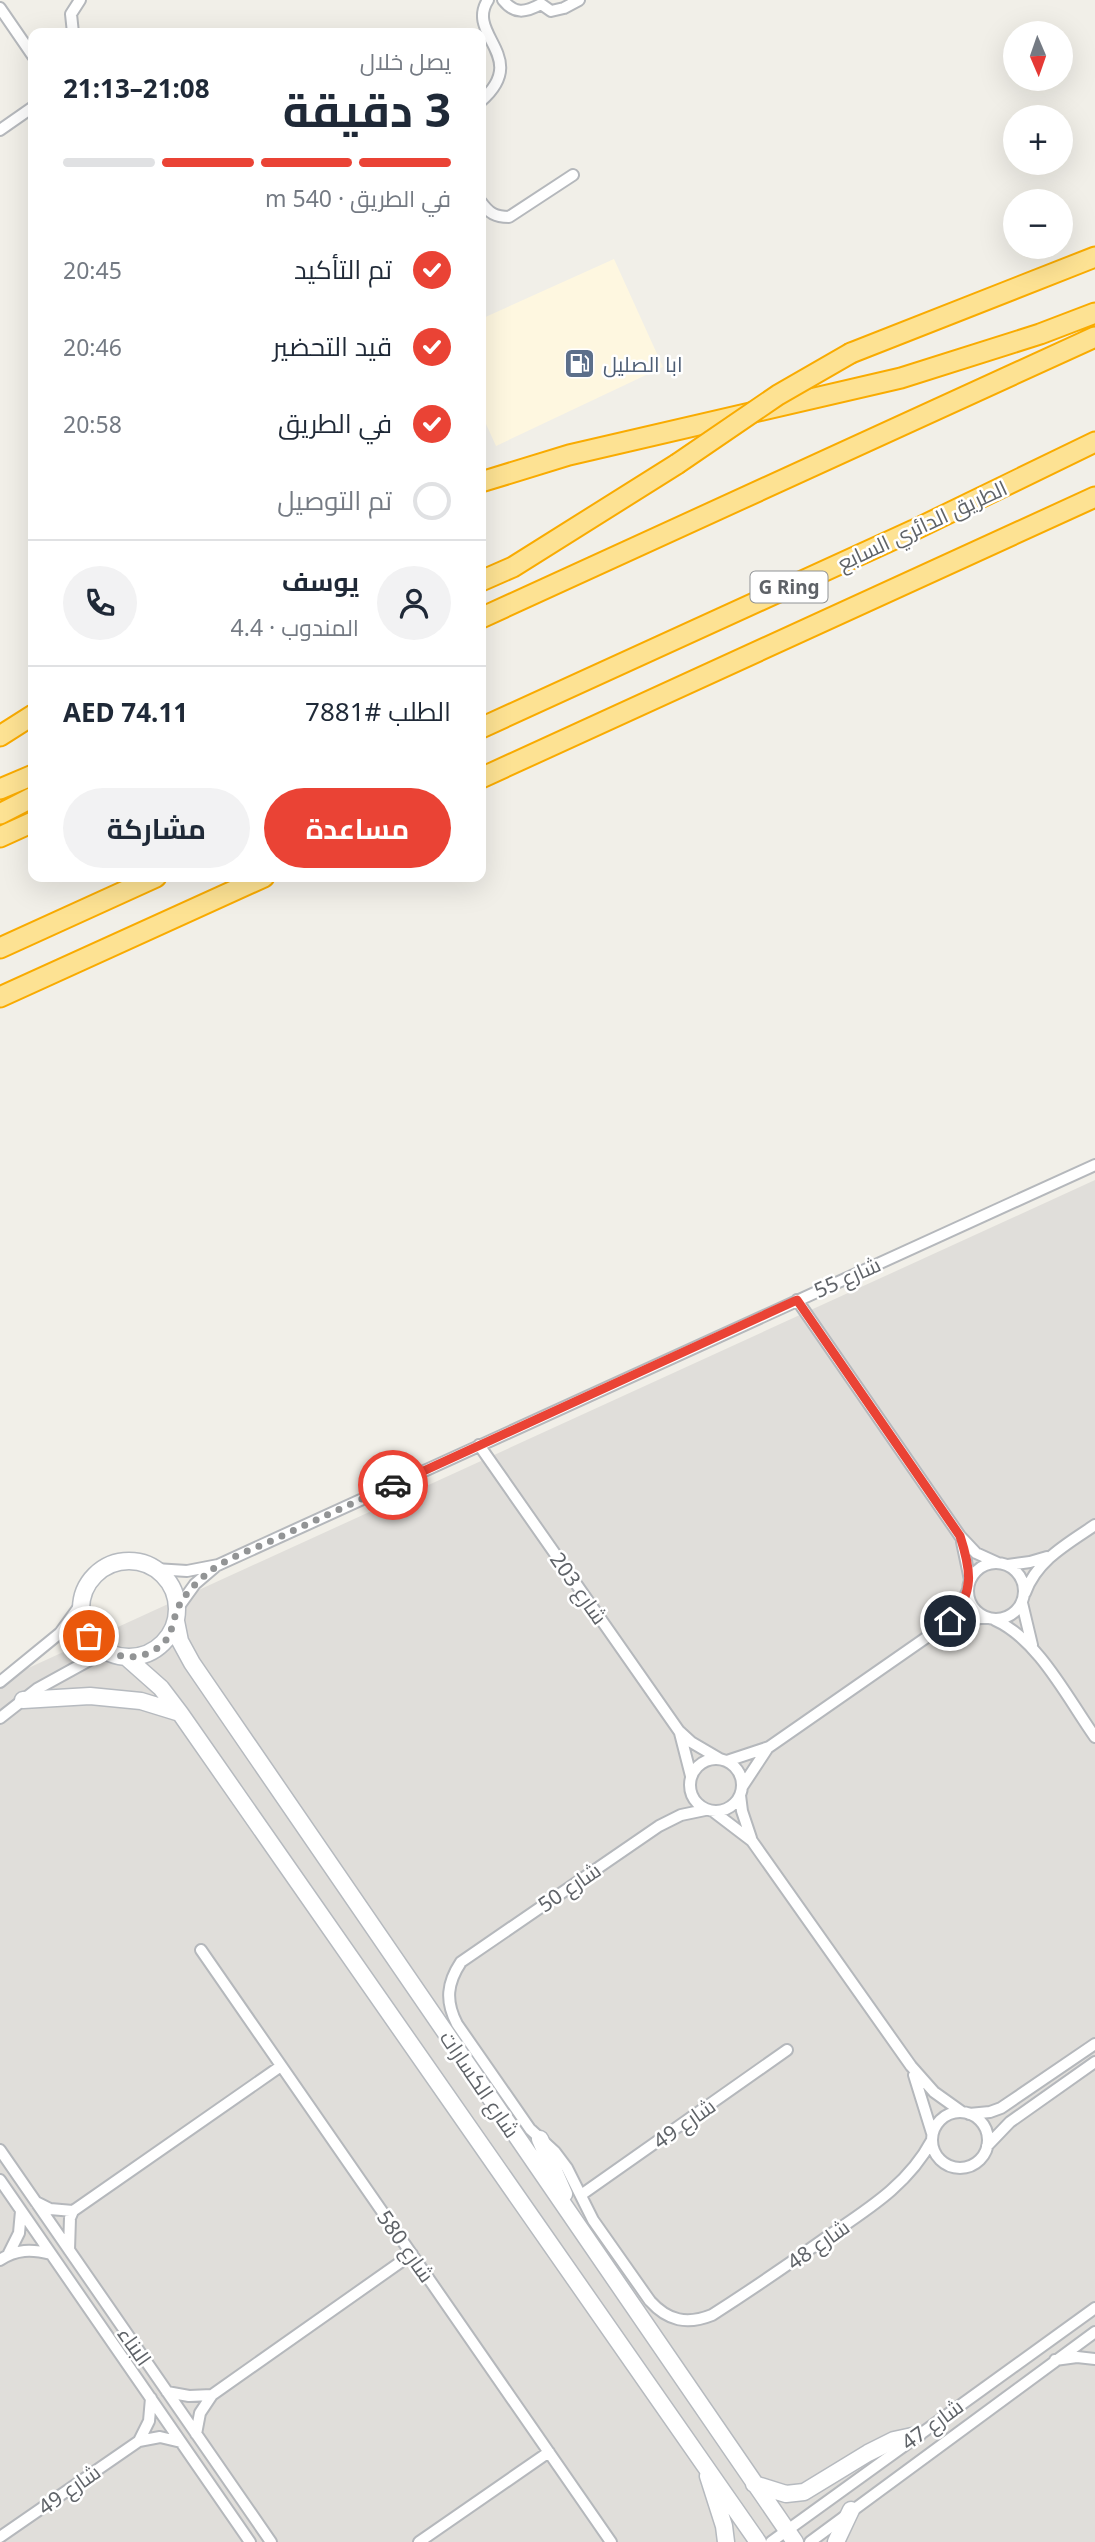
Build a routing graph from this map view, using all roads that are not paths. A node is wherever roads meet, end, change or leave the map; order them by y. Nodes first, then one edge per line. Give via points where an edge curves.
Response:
1 (80, 0) edge
2 (488, 0) edge
3 (503, 0) edge
4 (579, 0) edge
5 (0, 8) edge
6 (73, 28) edge
7 (485, 28) edge
8 (486, 30) edge
9 (28, 49) edge
10 (486, 95) edge
11 (28, 110) edge
12 (0, 130) edge
13 (573, 175) dead end
14 (486, 210) edge
15 (1095, 255) edge
16 (1095, 313) edge
17 (1095, 337) edge
18 (1095, 442) edge
19 (486, 480) edge
20 (1095, 498) edge
21 (486, 580) edge
22 (486, 616) edge
23 (28, 719) edge
24 (486, 726) edge
25 (0, 736) edge
26 (486, 776) edge
27 (28, 777) edge
28 (0, 789) edge
29 (28, 800) edge
30 (0, 814) edge
31 (28, 823) edge
32 (0, 836) edge
33 (145, 882) edge
34 (253, 882) edge
35 (0, 948) edge
36 (0, 997) edge
37 (1095, 1165) edge
38 (797, 1300) junction
39 (479, 1445) junction
40 (1095, 1525) edge
41 (960, 1536) junction
42 (1053, 1555) junction
43 (1002, 1564) junction
44 (218, 1565) junction
45 (155, 1569) junction
46 (969, 1585) junction
47 (1023, 1599) junction
48 (81, 1604) junction
49 (176, 1615) junction
50 (990, 1618) junction
51 (940, 1629) junction
52 (1033, 1647) junction
53 (106, 1651) junction
54 (126, 1657) junction
55 (0, 1682) edge
56 (23, 1700) junction
57 (180, 1713) junction
58 (0, 1718) edge
59 (679, 1731) junction
60 (1095, 1737) edge
61 (769, 1747) junction
62 (723, 1760) junction
63 (691, 1776) junction
64 (741, 1791) junction
65 (710, 1811) junction
66 (752, 1841) junction
67 (201, 1950) dead end
68 (449, 1986) joint
69 (1095, 2044) edge
70 (787, 2050) dead end
71 (1095, 2062) edge
72 (281, 2066) junction
73 (911, 2066) junction
74 (966, 2113) junction
75 (932, 2137) junction
76 (540, 2139) junction
77 (987, 2146) junction
78 (0, 2150) edge
79 (0, 2180) edge
80 (581, 2194) junction
81 (36, 2202) junction
82 (21, 2211) junction
83 (73, 2211) junction
84 (573, 2219) junction
85 (68, 2250) junction
86 (51, 2254) junction
87 (412, 2254) junction
88 (5, 2257) edge
89 (1095, 2308) edge
90 (685, 2322) joint
91 (1095, 2332) edge
92 (1095, 2359) edge
93 (1052, 2361) junction
94 (167, 2392) junction
95 (212, 2395) junction
96 (151, 2398) junction
97 (197, 2434) junction
98 (917, 2435) junction
99 (139, 2441) junction
100 (181, 2442) junction
101 (549, 2452) junction
102 (704, 2463) junction
103 (754, 2484) junction
104 (851, 2510) junction
105 (791, 2536) edge
106 (0, 2538) edge
107 (250, 2542) edge
108 (271, 2542) edge
109 (419, 2542) edge
110 (611, 2542) edge
111 (726, 2542) edge
112 (758, 2542) edge
113 (771, 2542) edge
114 (810, 2542) edge
115 (836, 2542) edge

1 - 6 street via 71,14
2 - 7 street
3 - 4 street via 510,9 523,12 541,4 551,11
5 - 9 street
8 - 10 street via 501,60 500,78
11 - 12 street
13 - 14 street via 509,217 497,217
15 - 21 highway, bridge via 851,353
16 - 19 highway via 901,378 569,455
17 - 22 highway
18 - 24 highway, الطريق الدائري السابع / G Ring
20 - 26 highway
23 - 25 highway
27 - 28 highway
29 - 30 highway
31 - 32 highway
33 - 35 highway
34 - 36 highway
37 - 38 street, شارع 55
38 - 39 street, شارع 55
38 - 41 street
39 - 44 street, شارع 55
39 - 59 street, شارع 203
40 - 42 street
41 - 43 street via 976,1553
41 - 46 street
42 - 43 street
42 - 47 street via 1035,1573
43 - 46 street via 981,1567
43 - 47 street via 1021,1577
44 - 45 street, شارع 55 via 187,1571
44 - 49 street, شارع 55 via 195,1584
45 - 48 street via 137,1562 108,1566 87,1586
45 - 49 street, شارع الكسارات via 175,1593
46 - 50 street via 972,1606
46 - 51 street via 958,1612
47 - 50 street via 1006,1618
47 - 52 street
48 - 53 street via 84,1626
48 - 55 street via 60,1633
49 - 54 street via 163,1644
49 - 84 street, شارع الكسارات via 180,1641 192,1663
50 - 51 street
50 - 52 street via 1016,1631
51 - 61 street
52 - 60 street
53 - 54 street, شارع الكسارات
53 - 56 street
54 - 57 street, شارع الكسارات via 161,1688
56 - 57 street via 90,1696 141,1701
56 - 58 street
57 - 102 street, شارع الكسارات
59 - 62 street, شارع 203
59 - 63 street, شارع 203
61 - 62 street
61 - 64 street
62 - 63 street via 699,1764
62 - 64 street via 739,1772
63 - 65 street via 691,1796
64 - 65 street via 730,1807
64 - 66 street
65 - 66 street
65 - 68 street, شارع 50 via 681,1815 659,1826 472,1954 453,1973
66 - 73 street
67 - 72 street, شارع 580
68 - 76 street, شارع الكسارات via 457,2024
69 - 74 street via 1001,2108
70 - 80 street, شارع 49
71 - 77 street via 1010,2122
72 - 83 street
72 - 87 street, شارع 580
73 - 74 street via 934,2092
73 - 75 street
74 - 75 street via 943,2117
74 - 77 street via 984,2127
75 - 77 street via 939,2158 956,2168 976,2163
75 - 90 street, شارع 48 via 909,2174 885,2196 712,2315
76 - 80 street, شارع الكسارات via 561,2160
76 - 84 street
78 - 81 street, البناء
79 - 82 street, البناء
80 - 90 street, شارع الكسارات via 593,2220 650,2301 659,2311
81 - 83 street
81 - 85 street, البناء
82 - 86 street, البناء
82 - 88 street via 19,2233
83 - 85 street
84 - 103 street, شارع الكسارات
85 - 94 street, البناء
86 - 88 street via 30,2250
86 - 96 street, البناء
87 - 95 street
87 - 101 street, شارع 580
89 - 98 street, شارع 47
91 - 93 street, شارع 47
92 - 93 street
93 - 104 street, شارع 47
94 - 95 street
94 - 97 street, البناء
95 - 97 street via 200,2413
96 - 99 street via 149,2421
96 - 100 street, البناء
97 - 108 street, البناء
98 - 103 street via 868,2453 804,2492 786,2494
98 - 105 street, شارع 47
99 - 100 street via 160,2437
99 - 106 street, شارع 49
100 - 107 street, البناء
101 - 109 street
101 - 110 street, شارع 580
102 - 111 street
102 - 112 street, شارع الكسارات
103 - 105 street, شارع الكسارات
104 - 114 street, شارع 47
104 - 115 street
105 - 113 street, شارع 47

